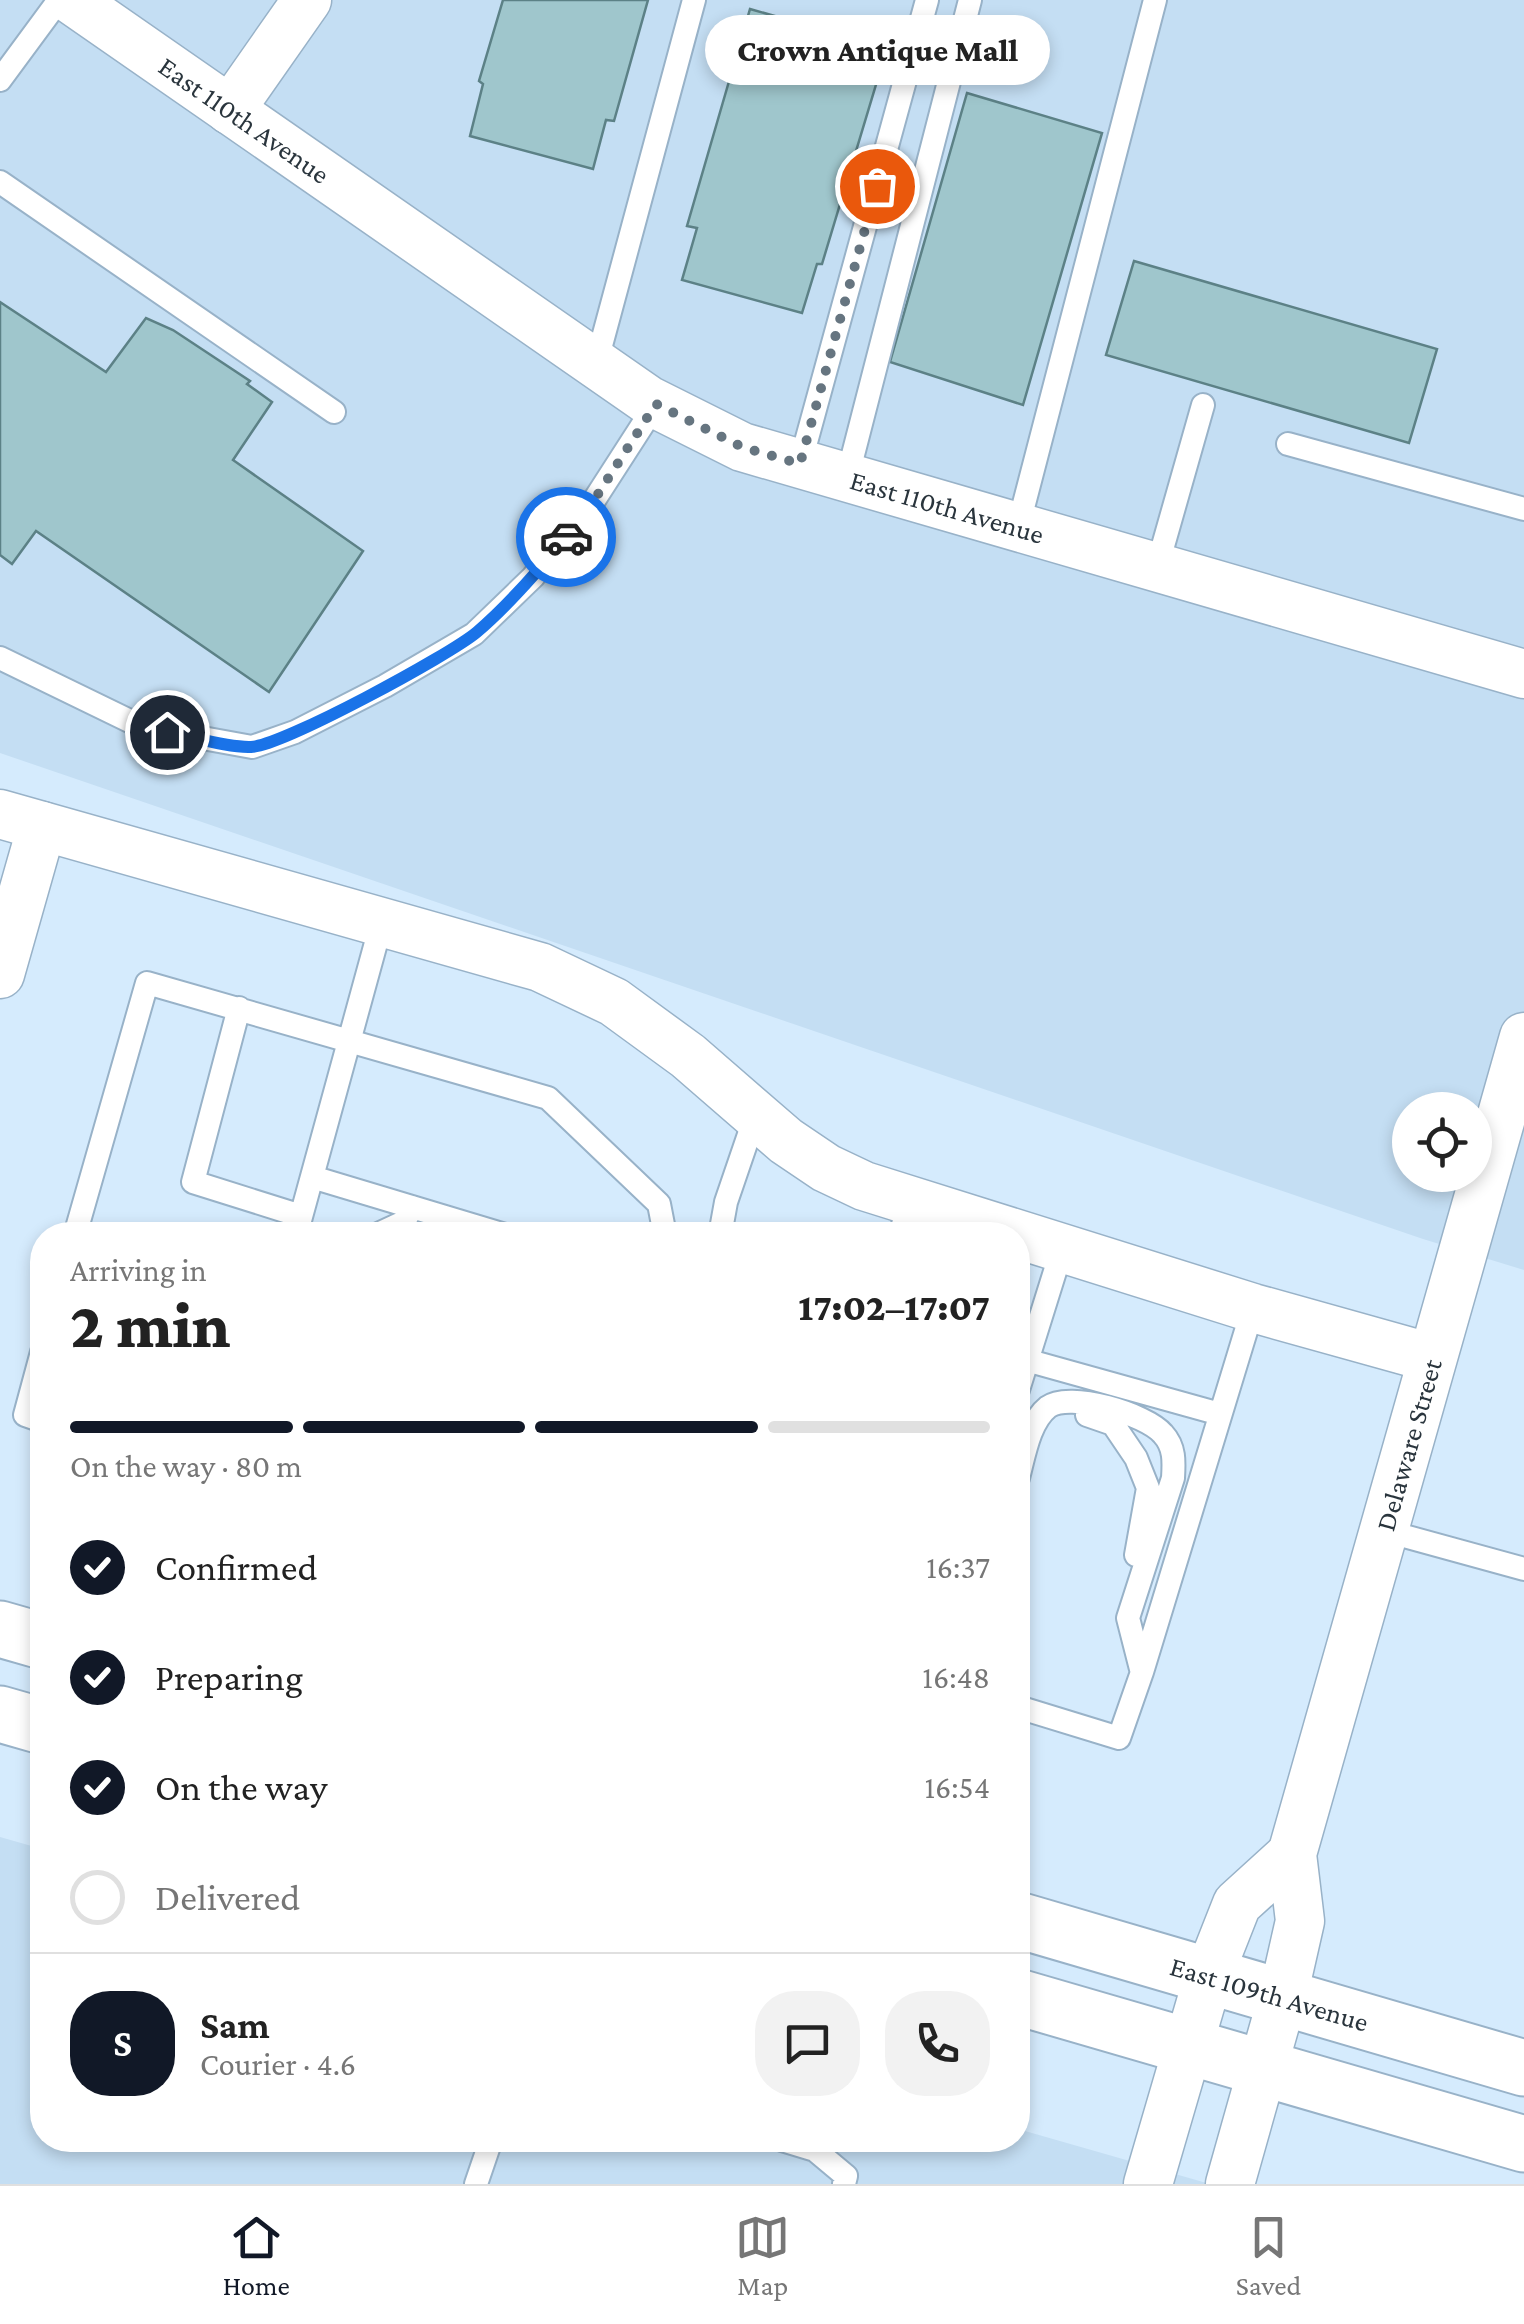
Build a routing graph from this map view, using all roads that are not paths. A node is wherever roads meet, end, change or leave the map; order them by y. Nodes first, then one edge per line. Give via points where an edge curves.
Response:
1 (58, 0) edge
2 (72, 0) edge
3 (306, 0) edge
4 (694, 0) edge
5 (927, 0) edge
6 (970, 0) edge
7 (1155, 0) edge
8 (0, 80) edge
9 (230, 110) junction
10 (886, 151) junction
11 (926, 164) junction
12 (0, 182) edge
13 (596, 364) junction
14 (656, 404) junction
15 (1203, 405) dead end
16 (334, 412) dead end
17 (1288, 444) dead end
18 (800, 464) junction
19 (847, 478) junction
20 (1524, 509) edge
21 (1018, 528) junction
22 (1157, 567) junction
23 (0, 658) edge
24 (1524, 674) edge
25 (21, 820) edge
26 (382, 921) junction
27 (0, 974) edge
28 (239, 1008) junction
29 (350, 1039) junction
30 (1524, 1040) edge
31 (755, 1117) junction
32 (312, 1177) junction
33 (412, 1207) junction
34 (905, 1218) edge
35 (79, 1222) edge
36 (292, 1222) edge
37 (300, 1222) edge
38 (404, 1222) edge
39 (462, 1222) edge
40 (662, 1222) edge
41 (722, 1222) edge
42 (1030, 1242) edge
43 (1062, 1248) junction
44 (1252, 1308) junction
45 (1030, 1348) edge
46 (1432, 1358) junction
47 (1030, 1361) edge
48 (1054, 1403) junction
49 (1220, 1414) junction
50 (1030, 1437) edge
51 (1382, 1530) junction
52 (1524, 1569) edge
53 (1128, 1618) junction
54 (0, 1629) edge
55 (30, 1638) edge
56 (1142, 1672) junction
57 (1030, 1711) edge
58 (0, 1714) edge
59 (30, 1723) edge
60 (1292, 1854) junction
61 (1030, 1923) edge
62 (1209, 1975) junction
63 (1282, 1996) junction
64 (1030, 2001) edge
65 (1188, 2045) junction
66 (1261, 2066) junction
67 (1524, 2068) edge
68 (1524, 2144) edge
69 (488, 2152) edge
70 (816, 2152) edge
71 (476, 2184) edge
72 (844, 2184) edge
73 (1148, 2184) edge
74 (1230, 2184) edge

1 - 8 lane
2 - 9 street, East 110th Avenue
3 - 9 street
4 - 13 lane
5 - 10 lane
6 - 11 lane
7 - 21 lane
9 - 13 street, East 110th Avenue
10 - 11 lane
10 - 18 lane
11 - 19 lane
12 - 16 lane
13 - 14 street, East 110th Avenue
14 - 18 street, East 110th Avenue via 742,447
14 - 23 lane via 591,505 534,577 474,634 294,732 252,748 142,726
15 - 22 lane
17 - 20 lane
18 - 19 street, East 110th Avenue
19 - 21 street, East 110th Avenue
21 - 22 street, East 110th Avenue
22 - 24 street, East 110th Avenue
25 - 26 street
25 - 27 street
26 - 29 lane
26 - 31 street via 522,961 588,988 665,1038
28 - 29 lane
28 - 35 lane via 146,983
28 - 36 lane via 193,1182
29 - 32 lane
29 - 40 lane via 548,1098 659,1204
30 - 46 street, Delaware Street
31 - 34 street
31 - 41 lane
32 - 33 lane
32 - 37 lane
33 - 38 lane
33 - 39 lane
42 - 43 street
43 - 44 street
43 - 45 lane
44 - 46 street
44 - 49 lane
46 - 51 street, Delaware Street
47 - 49 lane
48 - 50 lane via 1043,1410
48 - 53 lane via 1113,1424 1148,1488
48 - 53 lane via 1102,1405 1143,1419 1164,1435 1174,1456 1173,1478
49 - 56 lane
51 - 52 lane
51 - 60 street, Delaware Street
53 - 56 lane
54 - 55 main road
56 - 57 lane via 1118,1738
58 - 59 main road
60 - 62 street via 1236,1904
60 - 63 street, Delaware Street via 1300,1921
61 - 62 main road, East 109th Avenue
62 - 63 main road, East 109th Avenue
62 - 65 street
63 - 66 street, Delaware Street
63 - 67 main road, East 109th Avenue
64 - 65 main road
65 - 66 main road
65 - 73 street
66 - 68 main road
66 - 74 street, Delaware Street
69 - 71 lane
70 - 72 lane via 846,2176

